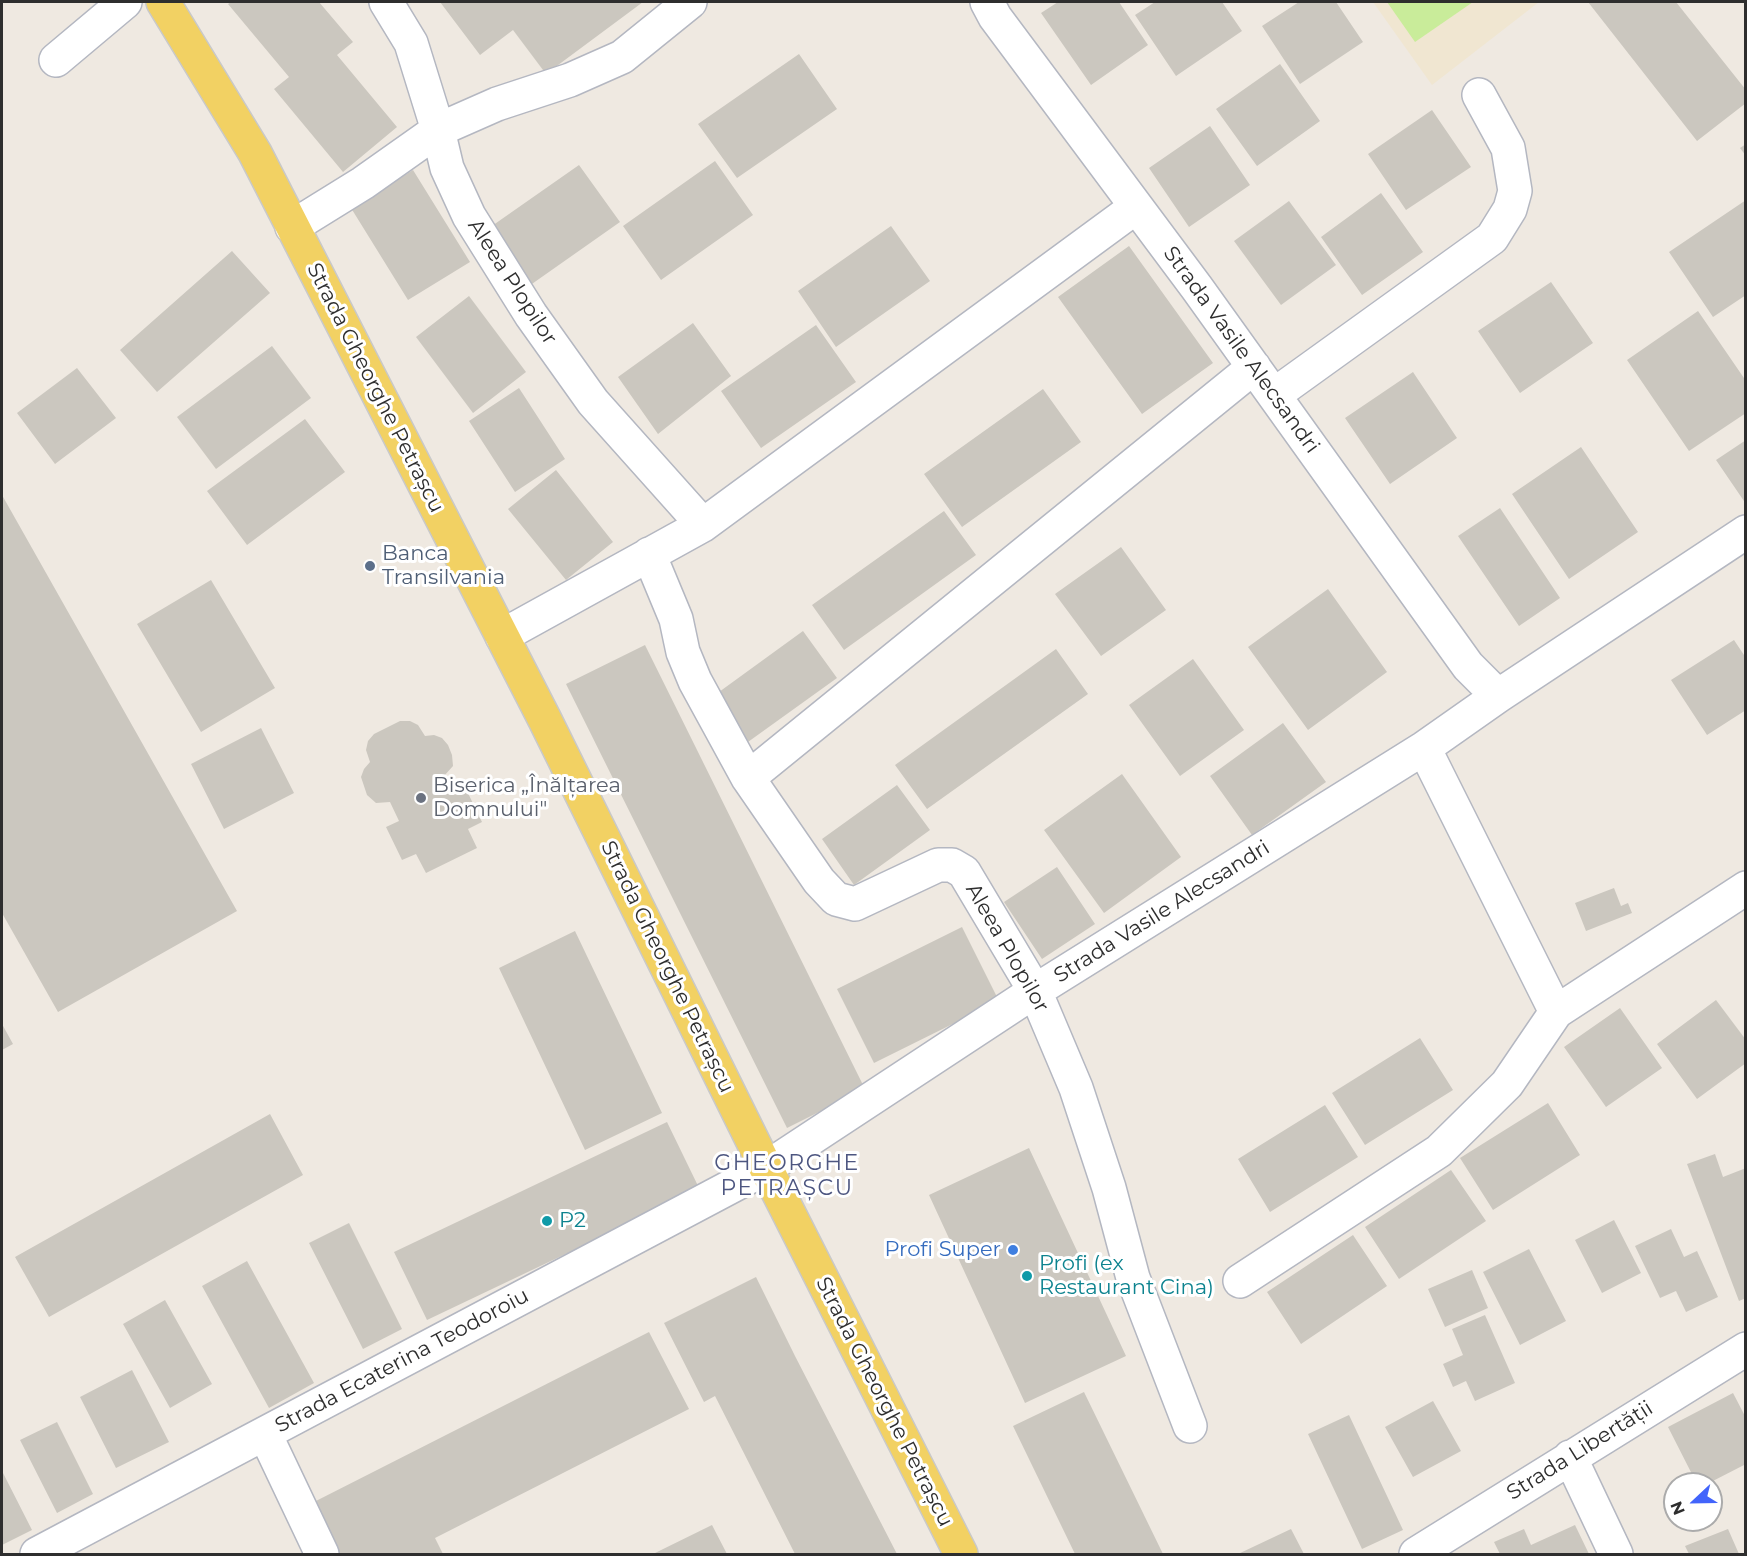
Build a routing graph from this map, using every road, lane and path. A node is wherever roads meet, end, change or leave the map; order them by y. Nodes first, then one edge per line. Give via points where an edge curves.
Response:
1 (125, 2) edge
2 (163, 2) edge
3 (386, 2) edge
4 (690, 2) edge
5 (987, 2) edge
6 (56, 60) dead end
7 (1479, 95) dead end
8 (438, 130) junction
9 (1136, 207) junction
10 (292, 227) junction
11 (1254, 367) junction
12 (1274, 395) junction
13 (703, 525) junction
14 (1746, 532) edge
15 (649, 554) junction
16 (502, 636) junction
17 (1498, 696) junction
18 (1425, 748) junction
19 (748, 778) junction
20 (1746, 888) edge
21 (1035, 991) junction
22 (1556, 1012) junction
23 (766, 1168) junction
24 (1240, 1281) dead end
25 (1746, 1348) edge
26 (1190, 1426) dead end
27 (265, 1434) junction
28 (1570, 1457) junction
29 (37, 1554) edge
30 (322, 1554) edge
31 (961, 1554) edge
32 (1416, 1554) edge
33 (1616, 1554) edge

1 - 6 street
2 - 10 main road, Strada Gheorghe Petrașcu via 255,153
3 - 8 street, Aleea Plopilor via 411,43
4 - 8 street via 622,57
5 - 9 street, Strada Vasile Alecsandri
7 - 12 street via 1508,148 1515,191 1510,209 1492,238
8 - 10 street
8 - 13 street, Aleea Plopilor via 447,168 469,216 531,315 593,402
9 - 11 street, Strada Vasile Alecsandri
9 - 13 street
10 - 16 main road, Strada Gheorghe Petrașcu
11 - 12 street, Strada Vasile Alecsandri
11 - 19 street
12 - 17 street, Strada Vasile Alecsandri via 1468,666
13 - 15 street
14 - 17 street, Strada Vasile Alecsandri
15 - 16 street
15 - 19 street, Aleea Plopilor via 676,619 695,681
16 - 23 main road, Strada Gheorghe Petrașcu
17 - 18 street, Strada Vasile Alecsandri
18 - 21 street, Strada Vasile Alecsandri
18 - 22 street
19 - 21 street, Aleea Plopilor via 819,881 836,898 855,904 938,865 952,865 964,872
20 - 22 street
21 - 23 street, Strada Vasile Alecsandri
21 - 26 street, Aleea Plopilor via 1076,1088 1133,1278
22 - 24 street via 1508,1084 1439,1150
23 - 27 street, Strada Ecaterina Teodoroiu
23 - 31 main road, Strada Gheorghe Petrașcu
25 - 28 street, Strada Libertății
27 - 29 street, Strada Ecaterina Teodoroiu
27 - 30 street
28 - 32 street, Strada Libertății
28 - 33 street

